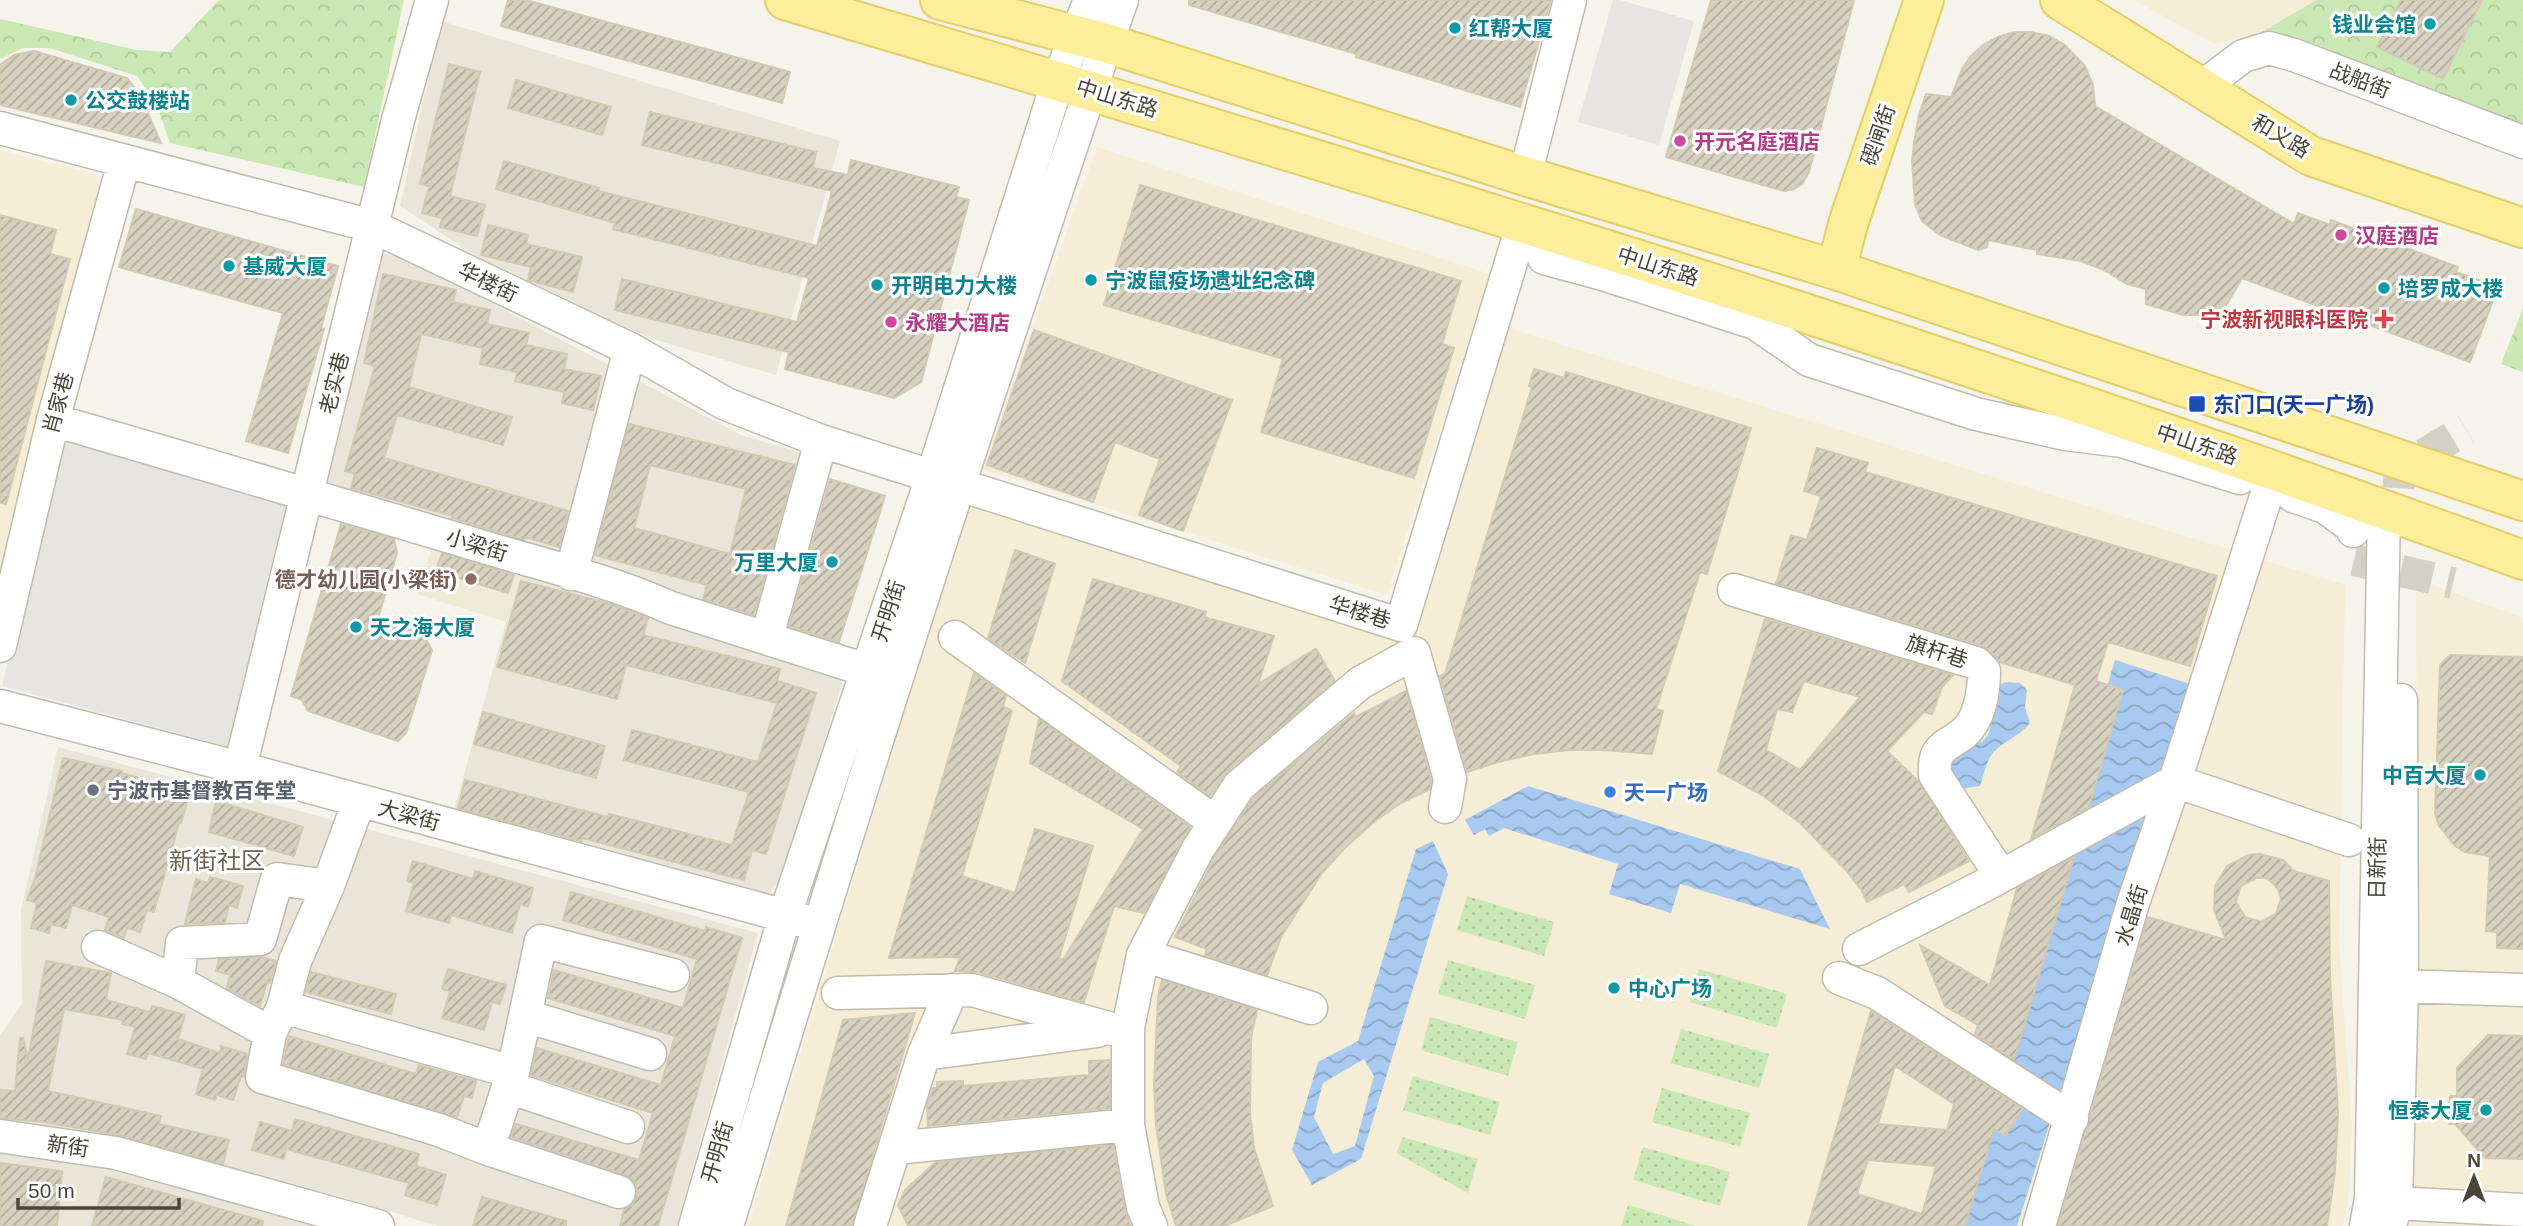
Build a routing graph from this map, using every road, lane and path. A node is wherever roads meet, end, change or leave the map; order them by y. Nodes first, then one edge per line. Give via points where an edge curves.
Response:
1 (432, 0) edge
2 (785, 0) edge
3 (940, 0) edge
4 (1090, 0) edge
5 (1122, 0) edge
6 (1570, 0) edge
7 (1924, 0) edge
8 (2060, 0) edge
9 (1091, 39) junction
10 (1073, 85) junction
11 (2202, 87) junction
12 (0, 128) edge
13 (2523, 142) edge
14 (124, 162) junction
15 (1525, 176) junction
16 (1523, 223) junction
17 (372, 226) junction
18 (2523, 228) edge
19 (1544, 258) dead end
20 (1836, 270) junction
21 (630, 349) junction
22 (53, 420) junction
23 (821, 441) junction
24 (945, 481) junction
25 (2269, 487) junction
26 (307, 494) junction
27 (2523, 501) edge
28 (2394, 513) junction
29 (2353, 531) tunnel mouth
30 (2523, 561) edge
31 (571, 574) junction
32 (1734, 590) dead end
33 (955, 637) dead end
34 (767, 638) junction
35 (0, 646) edge
36 (882, 675) junction
37 (0, 706) edge
38 (240, 768) junction
39 (2175, 781) junction
40 (359, 802) junction
41 (1446, 807) dead end
42 (1215, 822) junction
43 (2350, 840) dead end
44 (2001, 876) junction
45 (328, 886) junction
46 (785, 915) junction
47 (818, 925) junction
48 (98, 947) dead end
49 (1859, 949) dead end
50 (1143, 955) junction
51 (673, 975) dead end
52 (1839, 978) dead end
53 (178, 982) junction
54 (2402, 986) junction
55 (952, 990) junction
56 (2523, 990) edge
57 (838, 993) dead end
58 (1311, 1007) dead end
59 (526, 1016) junction
60 (276, 1020) junction
61 (1120, 1029) junction
62 (650, 1054) dead end
63 (924, 1054) junction
64 (511, 1080) junction
65 (2065, 1114) junction
66 (1128, 1125) junction
67 (628, 1127) dead end
68 (0, 1136) edge
69 (895, 1148) junction
70 (488, 1149) junction
71 (619, 1192) dead end
72 (2523, 1210) edge
73 (2393, 1215) edge
74 (318, 1218) edge
75 (876, 1223) edge
76 (378, 1226) edge
77 (695, 1226) edge
78 (727, 1226) edge
79 (1152, 1226) edge
80 (2039, 1226) edge
81 (2365, 1226) edge

1 - 17 street, 老实巷
2 - 10 main road, 中山东路
3 - 9 main road
4 - 9 street, 开明街
5 - 9 street, 开明街
6 - 15 street
7 - 20 main road, 碶闸街
8 - 11 main road, 和义路
9 - 10 street, 开明街
9 - 15 main road
10 - 16 main road, 中山东路
10 - 24 street, 开明街
11 - 13 street, 战船街 via 2243,56 2269,48
11 - 18 main road, 和义路 via 2311,156
12 - 14 street, 华楼街
14 - 17 street, 华楼街
14 - 22 street, 肖家巷
15 - 20 main road
16 - 24 street, 华楼巷 via 1401,625
16 - 28 main road, 中山东路 via 2124,418
17 - 21 street, 华楼街
17 - 26 street, 老实巷
19 - 25 street, 中山东路 via 1755,323 1809,360 1951,406 2065,433 2122,441
20 - 27 main road
21 - 23 street, 华楼街 via 726,404
21 - 31 street
22 - 26 street, 小梁街
22 - 35 street, 肖家巷
23 - 24 street, 华楼街
23 - 34 street
24 - 36 street, 开明街
25 - 29 street, 中山东路 via 2325,507
25 - 39 street, 水晶街
26 - 31 street, 小梁街
26 - 38 street, 老实巷
28 - 30 main road, 中山东路
28 - 54 street, 日新街 via 2401,701
28 - 81 street, 日新街 via 2371,1199
31 - 34 street, 小梁街
32 - 44 street, 旗杆巷 via 1976,663 1984,671 1977,715 1965,732 1943,745 1934,760 1934,775
33 - 42 street
34 - 36 street, 小梁街
36 - 46 street, 开明街
36 - 47 street, 开明街
37 - 38 street, 大梁街
38 - 40 street, 大梁街
39 - 43 street
39 - 44 street
39 - 65 street, 水晶街
40 - 45 street
40 - 46 street, 大梁街
41 - 42 street via 1450,779 1414,653 1349,692 1239,786
42 - 50 street
44 - 49 street
45 - 53 street via 277,879 260,939 182,943
45 - 60 street via 295,961
46 - 47 street, 大梁街
46 - 77 street, 开明街
47 - 78 street, 开明街
48 - 53 street
50 - 58 street
50 - 61 street
51 - 59 street via 541,941
52 - 65 street via 1877,993
53 - 60 street
54 - 56 street
54 - 73 street, 日新街
55 - 57 street
55 - 61 street via 972,990
55 - 63 street
59 - 62 street
59 - 64 street
60 - 64 street
60 - 70 street via 262,1077
61 - 63 street
61 - 66 street
63 - 69 street
64 - 67 street
64 - 70 street
65 - 80 street, 水晶街
66 - 69 street
66 - 79 street via 1143,1207
68 - 74 street, 新街 via 117,1153
69 - 75 street
70 - 71 street
72 - 73 street
74 - 76 street, 新街

